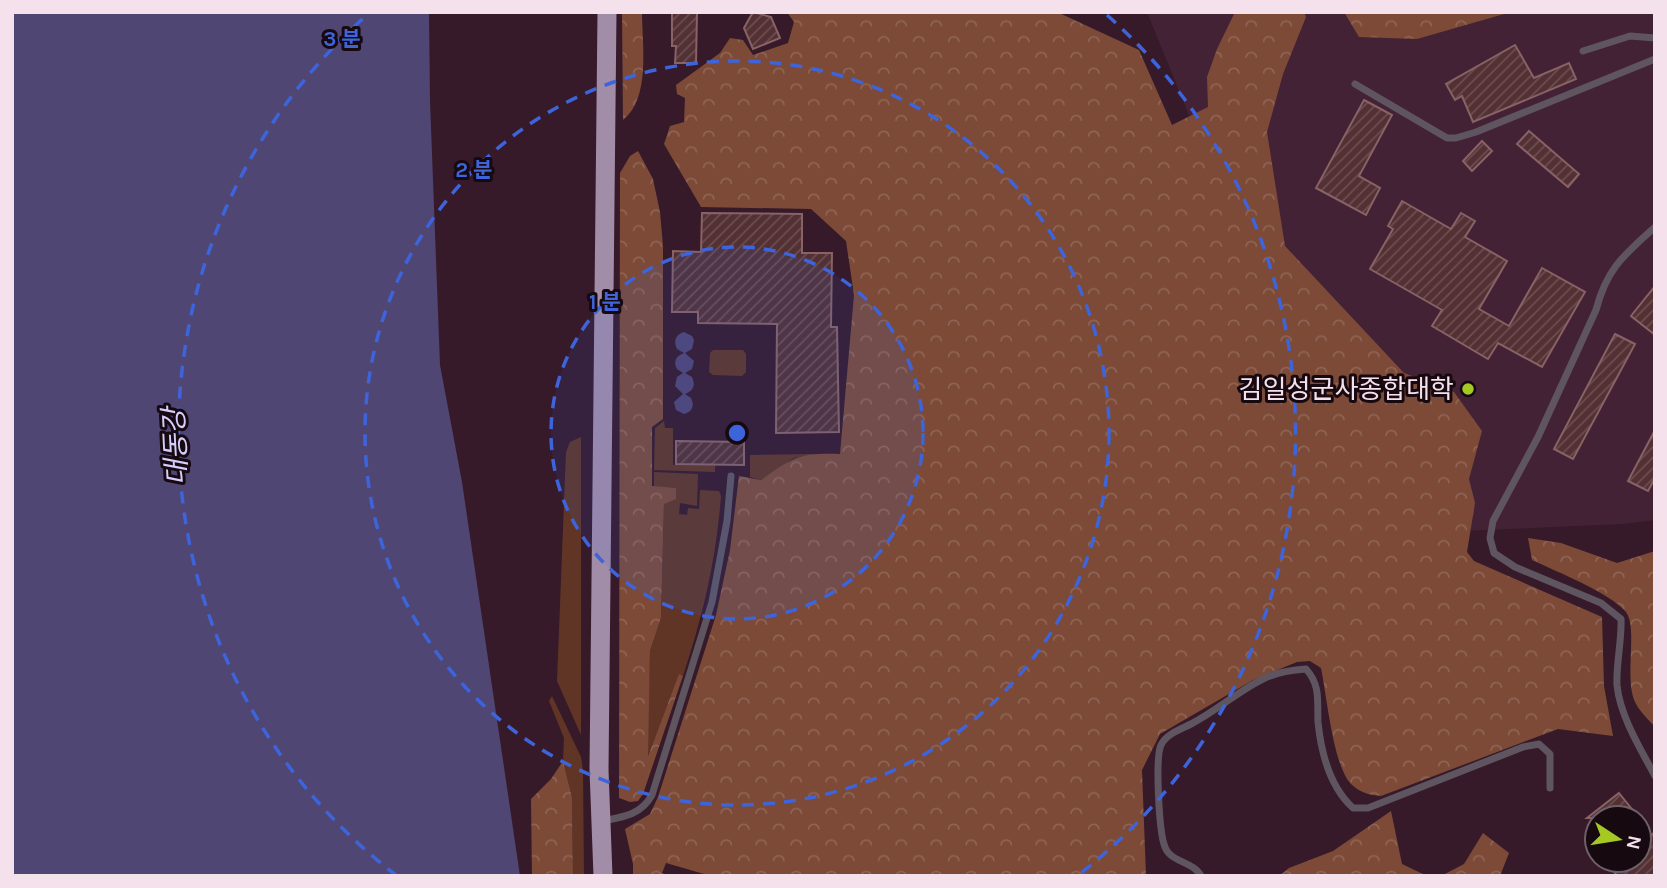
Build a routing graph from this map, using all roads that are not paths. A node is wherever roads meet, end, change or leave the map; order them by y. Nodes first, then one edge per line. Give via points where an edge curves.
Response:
1 (607, 12) edge
2 (1655, 38) edge
3 (1583, 51) dead end
4 (1655, 59) edge
5 (1355, 84) dead end
6 (1655, 227) edge
7 (731, 476) dead end
8 (1655, 776) edge
9 (1550, 788) dead end
10 (601, 821) junction
11 (603, 876) edge
12 (1201, 876) edge

1 - 10 highway
2 - 3 lane via 1630,36
4 - 5 lane via 1456,138 1447,138
6 - 8 lane via 1613,267 1538,437 1493,521 1490,538 1494,553 1515,567 1601,603 1621,619 1617,682 1621,704
7 - 10 lane via 712,603 652,795 628,816
9 - 12 lane via 1550,754 1539,744 1368,808 1353,808 1332,780 1319,725 1316,681 1306,670 1289,670 1264,678 1161,744 1157,758 1165,849
10 - 11 highway

